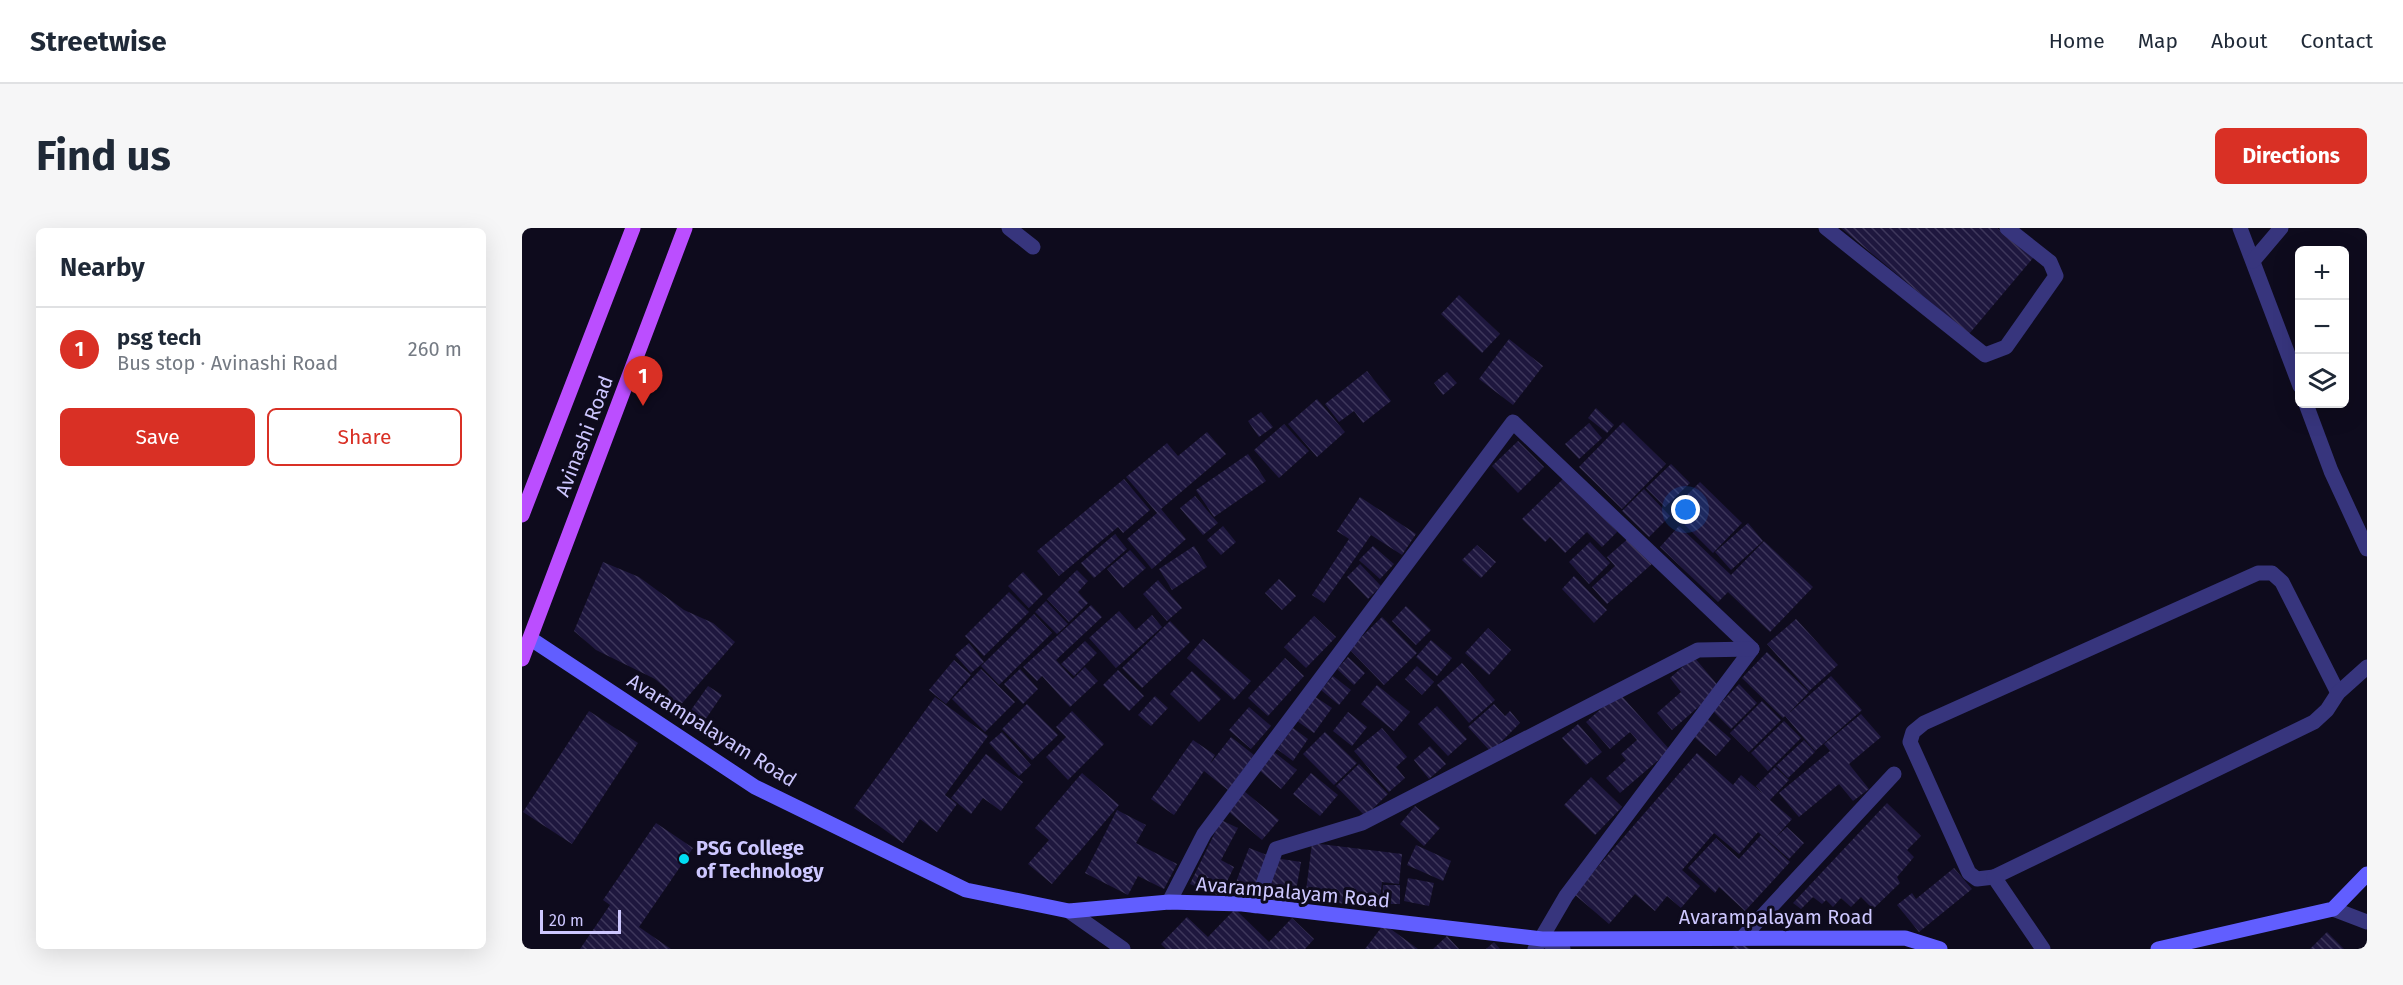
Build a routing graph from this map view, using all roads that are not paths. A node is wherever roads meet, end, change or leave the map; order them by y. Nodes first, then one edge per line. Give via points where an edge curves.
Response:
1 (633, 228) edge
2 (685, 228) edge
3 (1009, 228) edge
4 (1826, 228) edge
5 (2007, 228) edge
6 (2240, 228) edge
7 (2281, 228) edge
8 (1033, 247) dead end
9 (2253, 261) junction
10 (2295, 373) edge
11 (2307, 408) edge
12 (522, 515) edge
13 (2367, 549) edge
14 (531, 639) junction
15 (1752, 650) junction
16 (522, 659) edge
17 (2367, 667) edge
18 (2338, 693) junction
19 (1894, 774) dead end
20 (2367, 874) edge
21 (1994, 877) junction
22 (1169, 902) junction
23 (1255, 906) junction
24 (2333, 909) junction
25 (1069, 911) junction
26 (2367, 922) edge
27 (1742, 938) junction
28 (1538, 944) edge
29 (1123, 949) edge
30 (1563, 949) edge
31 (1940, 949) edge
32 (2043, 949) edge
33 (2158, 949) edge

1 - 12 main road, Avinashi Road
2 - 14 main road, Avinashi Road
3 - 8 street
4 - 5 street via 1985,355 2006,346 2056,276 2050,262
6 - 9 street
7 - 9 street
9 - 10 street
11 - 13 street
14 - 16 main road, Avinashi Road
14 - 25 street, Avarampalayam Road via 755,787 966,890
15 - 22 street via 1513,422 1204,834
15 - 23 street via 1698,650 1362,823 1276,849
15 - 28 street via 1566,896
17 - 18 street
18 - 21 street via 2314,722
18 - 21 street via 2282,582 2272,573 2258,573 1924,723 1913,732 1910,742 1969,873 1977,879
19 - 27 street
20 - 24 street
21 - 32 street
22 - 23 street, Avarampalayam Road
22 - 25 street, Avarampalayam Road
23 - 28 street, Avarampalayam Road
24 - 26 street
24 - 33 street
25 - 29 street
27 - 28 street, Avarampalayam Road
27 - 31 street, Avarampalayam Road via 1905,938
28 - 30 street

